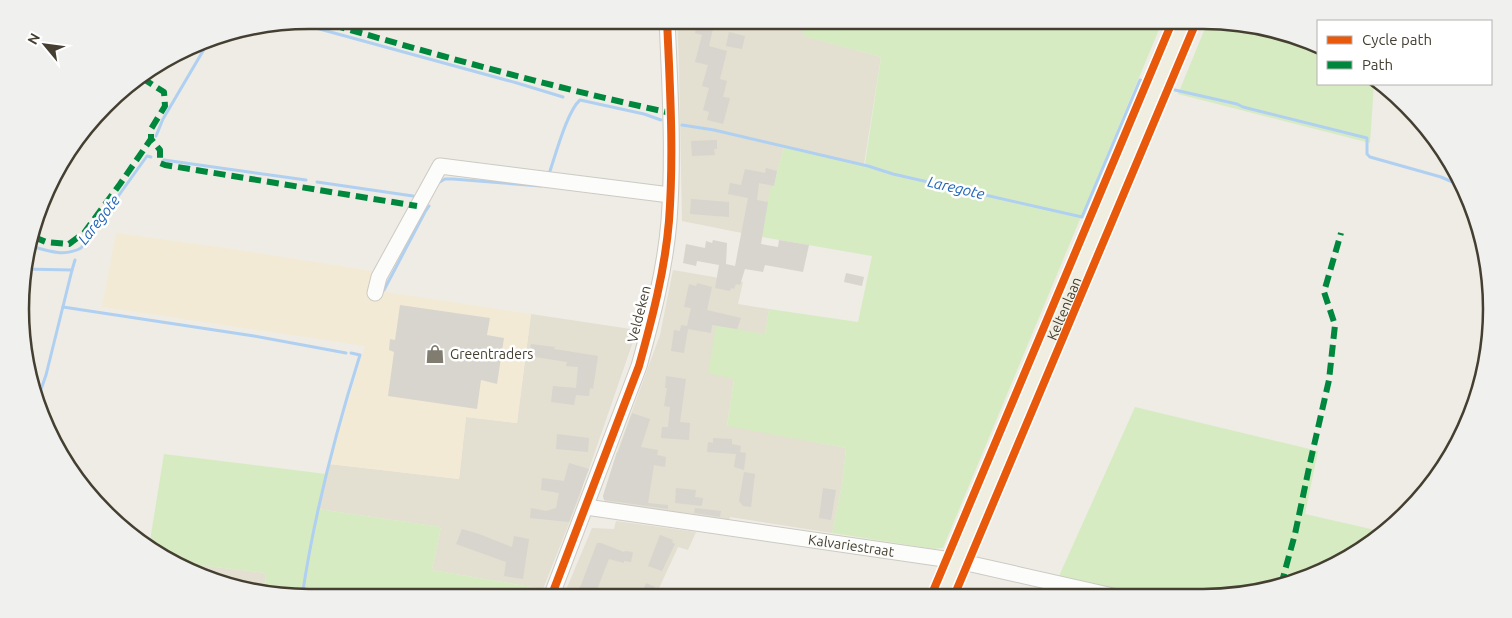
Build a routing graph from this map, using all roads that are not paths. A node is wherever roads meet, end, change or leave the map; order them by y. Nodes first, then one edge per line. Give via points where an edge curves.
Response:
1 (667, 29) edge
2 (1182, 29) edge
3 (670, 195) junction
4 (376, 293) dead end
5 (586, 507) junction
6 (958, 561) junction
7 (554, 589) edge
8 (946, 589) edge
9 (1082, 589) edge

1 - 3 street, Veldeken via 672,158
2 - 6 main road, Keltenlaan
3 - 4 street via 440,166 379,277
3 - 5 street, Veldeken via 660,278 639,366
5 - 6 street, Kalvariestraat
5 - 7 street, Veldeken
6 - 8 main road, Keltenlaan
6 - 9 street, Kalvariestraat

